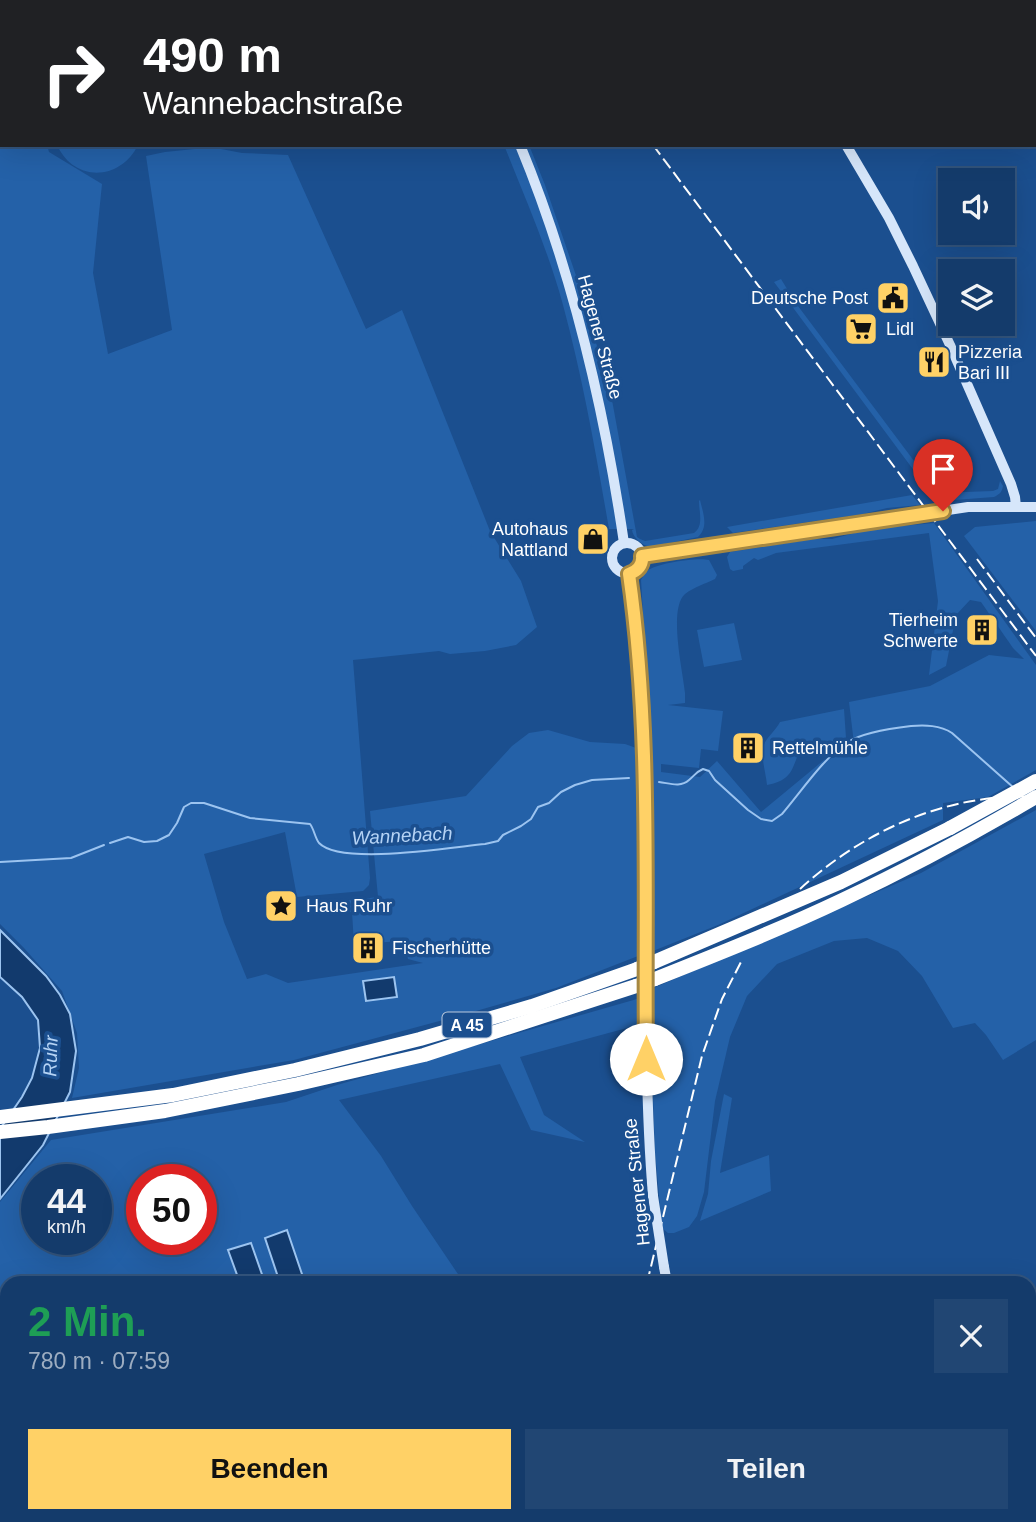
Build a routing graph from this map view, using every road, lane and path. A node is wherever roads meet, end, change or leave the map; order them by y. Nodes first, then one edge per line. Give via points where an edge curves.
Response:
1 (521, 147) edge
2 (847, 147) edge
3 (1016, 507) junction
4 (1036, 508) edge
5 (624, 543) junction
6 (642, 556) junction
7 (629, 574) junction
8 (1036, 781) edge
9 (1036, 797) edge
10 (954, 835) junction
11 (297, 1077) junction
12 (0, 1117) edge
13 (0, 1132) edge
14 (666, 1276) edge

1 - 5 main road, Hagener Straße via 583,336 610,453
2 - 3 main road via 892,223 945,335 1012,484
3 - 4 main road
3 - 6 main road via 943,511
5 - 6 main road via 634,545
5 - 7 main road via 616,548 612,562 616,570
6 - 7 main road via 639,568
7 - 14 main road, Hagener Straße, bridge via 640,661 644,772 649,1146
8 - 10 highway, A 45, bridge
9 - 10 highway, A 45
10 - 11 highway, A 45, bridge via 637,969
10 - 11 highway, A 45, bridge via 842,901 636,986 424,1055
11 - 12 highway, A 45
11 - 13 highway, A 45 via 165,1111

